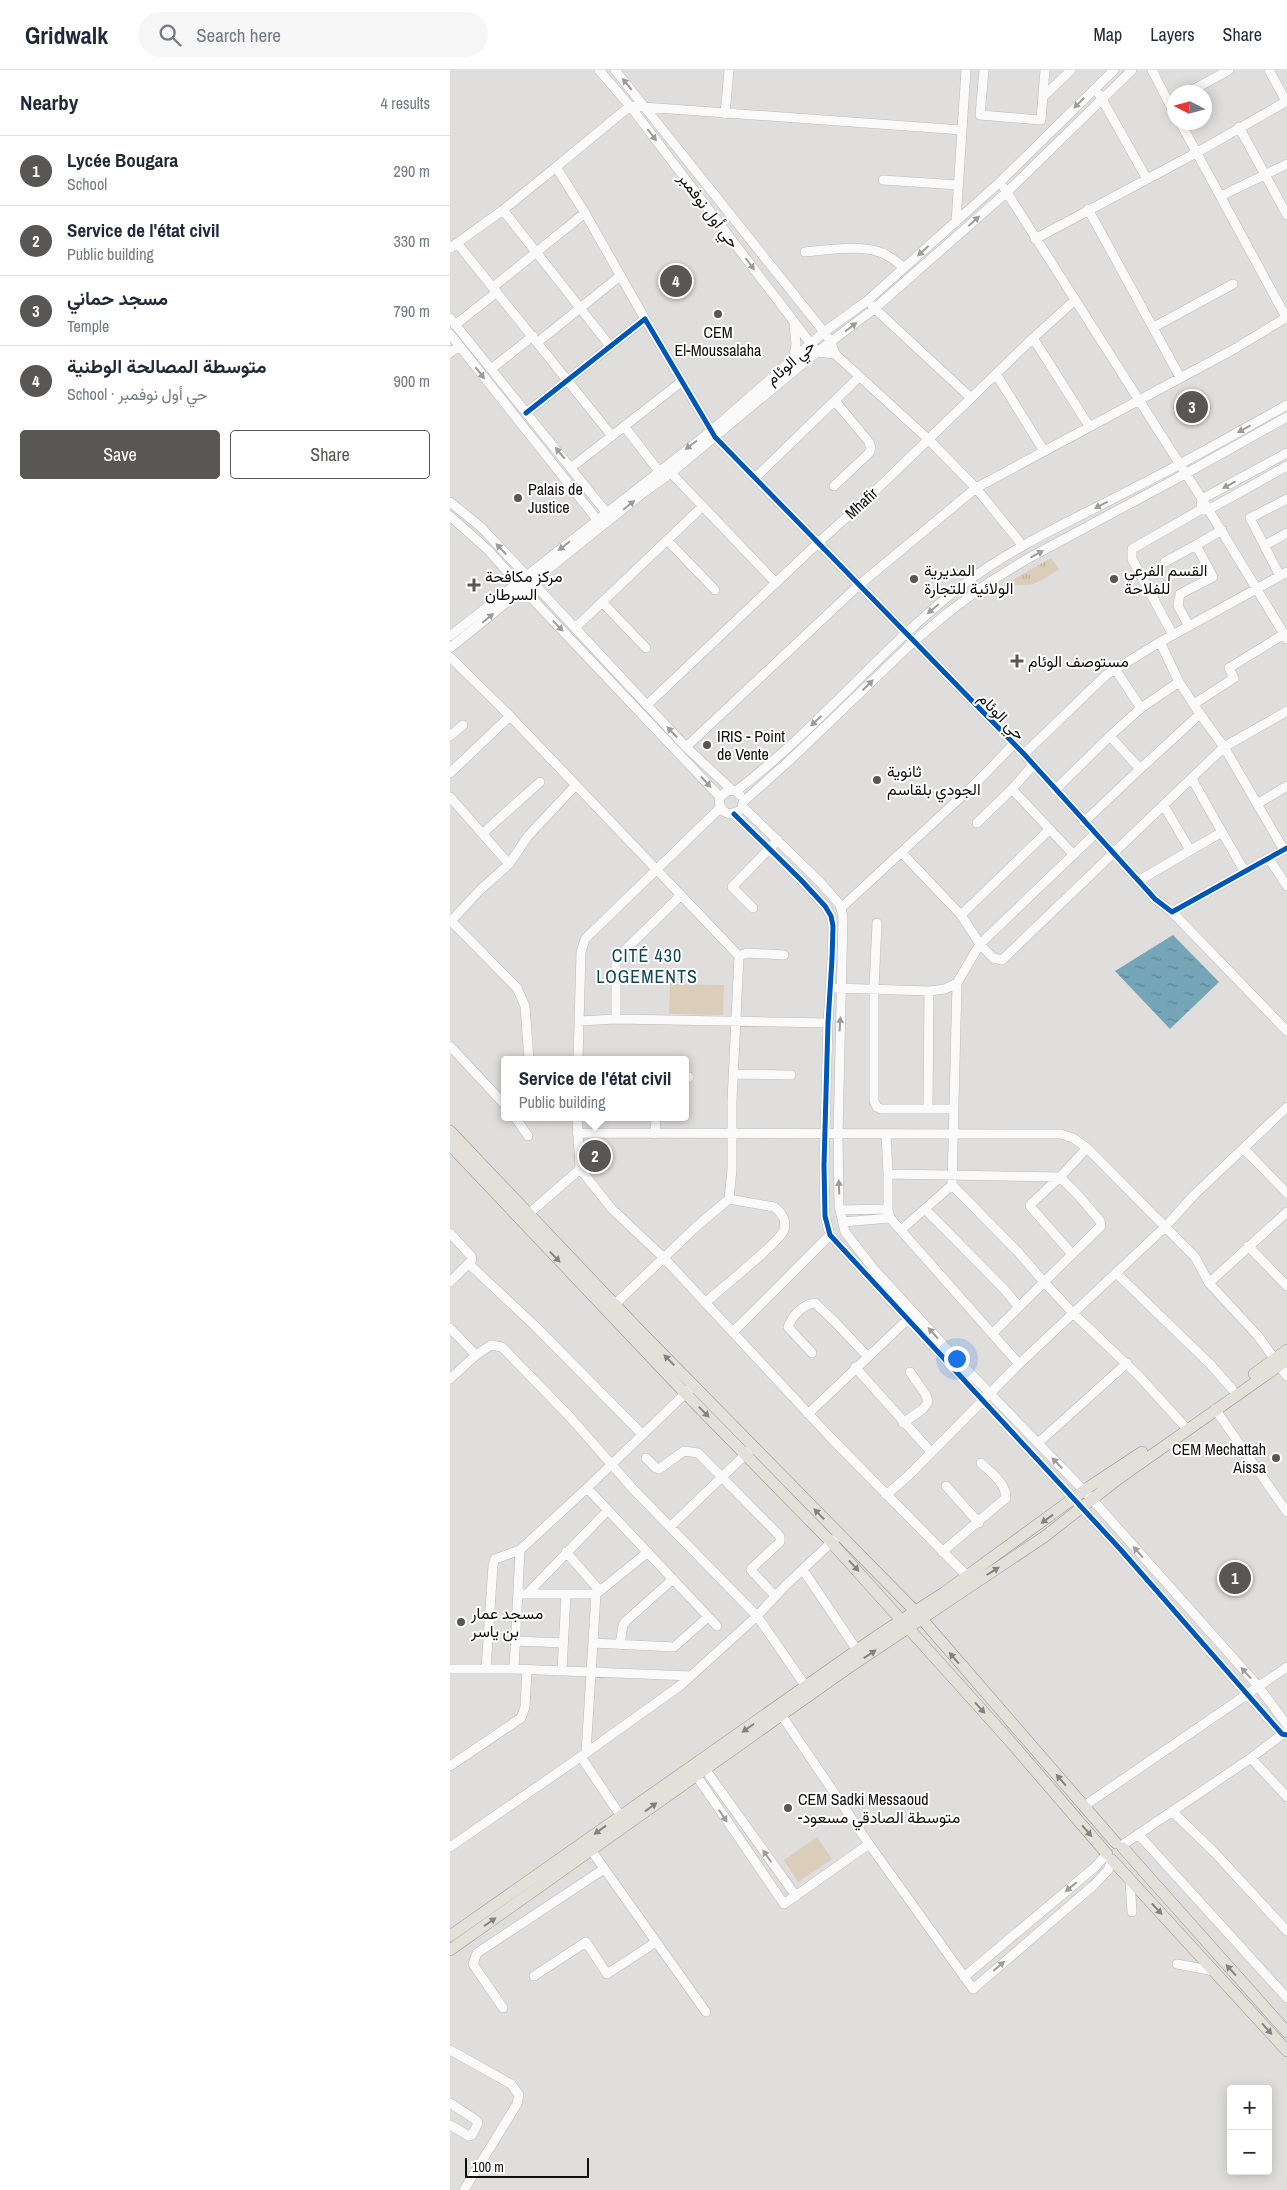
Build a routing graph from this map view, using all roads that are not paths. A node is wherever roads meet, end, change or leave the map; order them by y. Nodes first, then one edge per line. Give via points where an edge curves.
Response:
1 (598, 70) edge
2 (615, 70) edge
3 (728, 70) edge
4 (966, 70) edge
5 (984, 70) edge
6 (1045, 70) edge
7 (1071, 70) edge
8 (1114, 70) edge
9 (1132, 70) edge
10 (1152, 70) edge
11 (1230, 70) edge
12 (1269, 70) edge
13 (1202, 85) edge
14 (1095, 88) junction
15 (1167, 94) edge
16 (1043, 97) junction
17 (1103, 99) junction
18 (1286, 103) edge
19 (630, 106) junction
20 (646, 107) junction
21 (725, 114) junction
22 (1240, 127) junction
23 (962, 130) junction
24 (1184, 130) edge
25 (1196, 153) junction
26 (1287, 164) edge
27 (556, 167) junction
28 (1264, 175) junction
29 (1147, 179) junction
30 (883, 180) dead end
31 (1000, 182) junction
32 (958, 185) junction
33 (1007, 192) junction
34 (1220, 196) junction
35 (1088, 209) junction
36 (503, 210) junction
37 (585, 213) junction
38 (1287, 215) edge
39 (956, 222) junction
40 (1035, 239) junction
41 (454, 245) edge
42 (535, 251) junction
43 (805, 252) dead end
44 (904, 268) junction
45 (620, 276) junction
46 (1233, 284) dead end
47 (495, 289) junction
48 (1074, 300) junction
49 (867, 301) junction
50 (579, 308) junction
51 (874, 309) junction
52 (1287, 318) edge
53 (645, 319) junction
54 (792, 320) junction
55 (453, 322) edge
56 (1154, 327) junction
57 (824, 332) junction
58 (450, 334) edge
59 (1033, 338) junction
60 (535, 339) junction
61 (831, 342) junction
62 (811, 344) junction
63 (459, 346) junction
64 (610, 346) junction
65 (817, 352) junction
66 (450, 353) edge
67 (835, 354) junction
68 (793, 361) junction
69 (491, 369) junction
70 (996, 374) junction
71 (860, 377) junction
72 (1180, 377) junction
73 (567, 380) junction
74 (681, 382) junction
75 (971, 398) junction
76 (1137, 400) junction
77 (835, 401) junction
78 (1287, 405) edge
79 (526, 413) junction
80 (1287, 417) edge
81 (624, 426) junction
82 (1089, 426) junction
83 (713, 434) junction
84 (612, 436) junction
85 (928, 439) junction
86 (1044, 451) junction
87 (1287, 453) edge
88 (1179, 464) junction
89 (1287, 466) edge
90 (572, 468) junction
91 (658, 470) junction
92 (671, 473) junction
93 (1185, 474) junction
94 (755, 478) junction
95 (834, 486) dead end
96 (976, 488) junction
97 (1202, 499) junction
98 (1287, 499) edge
99 (450, 502) edge
100 (703, 506) junction
101 (1204, 510) junction
102 (609, 515) junction
103 (450, 516) edge
104 (600, 523) junction
105 (1222, 530) junction
106 (1287, 533) edge
107 (667, 540) junction
108 (818, 543) junction
109 (1196, 545) junction
110 (1265, 545) junction
111 (1023, 546) junction
112 (1165, 562) dead end
113 (1284, 574) edge
114 (529, 579) junction
115 (776, 583) junction
116 (520, 586) junction
117 (859, 586) junction
118 (1255, 589) junction
119 (715, 590) dead end
120 (602, 602) junction
121 (1189, 626) junction
122 (576, 627) junction
123 (1285, 631) edge
124 (906, 634) junction
125 (1173, 635) junction
126 (450, 636) edge
127 (913, 642) junction
128 (1160, 642) junction
129 (450, 648) edge
130 (646, 648) dead end
131 (450, 657) edge
132 (1115, 669) junction
133 (1179, 682) junction
134 (1194, 704) junction
135 (647, 705) junction
136 (1141, 708) junction
137 (1287, 711) edge
138 (1200, 714) junction
139 (510, 716) junction
140 (463, 725) dead end
141 (450, 736) edge
142 (1110, 736) junction
143 (1013, 745) junction
144 (686, 747) junction
145 (1224, 747) junction
146 (1024, 754) junction
147 (1033, 765) junction
148 (1140, 769) junction
149 (450, 773) edge
150 (1192, 778) junction
151 (540, 782) dead end
152 (576, 786) junction
153 (1287, 786) edge
154 (1012, 789) junction
155 (734, 790) junction
156 (1055, 790) junction
157 (450, 796) edge
158 (720, 797) junction
159 (743, 804) junction
160 (1258, 804) junction
161 (1164, 806) junction
162 (720, 808) junction
163 (734, 814) junction
164 (1084, 822) junction
165 (977, 823) dead end
166 (1049, 830) junction
167 (1222, 832) junction
168 (483, 833) junction
169 (1095, 834) junction
170 (778, 840) junction
171 (768, 849) junction
172 (1286, 849) edge
173 (1190, 850) junction
174 (902, 853) junction
175 (1072, 853) junction
176 (1112, 853) junction
177 (1269, 859) junction
178 (509, 864) junction
179 (657, 871) junction
180 (1245, 872) junction
181 (1138, 881) junction
182 (1287, 886) edge
183 (681, 895) junction
184 (753, 908) dead end
185 (841, 908) junction
186 (1172, 912) junction
187 (962, 915) junction
188 (450, 922) edge
189 (877, 923) dead end
190 (980, 944) junction
191 (784, 955) dead end
192 (738, 956) junction
193 (957, 983) junction
194 (830, 988) junction
195 (842, 988) junction
196 (874, 988) junction
197 (929, 991) junction
198 (616, 1019) junction
199 (736, 1020) junction
200 (579, 1021) junction
201 (828, 1023) junction
202 (1287, 1031) edge
203 (450, 1046) edge
204 (528, 1056) edge
205 (578, 1056) edge
206 (734, 1074) junction
207 (791, 1075) dead end
208 (501, 1101) edge
209 (1287, 1107) edge
210 (928, 1109) junction
211 (953, 1109) junction
212 (519, 1121) edge
213 (577, 1121) edge
214 (656, 1121) edge
215 (450, 1131) edge
216 (577, 1133) junction
217 (732, 1133) junction
218 (825, 1133) junction
219 (655, 1134) junction
220 (886, 1134) junction
221 (953, 1134) junction
222 (838, 1135) junction
223 (528, 1136) dead end
224 (450, 1145) edge
225 (1087, 1148) junction
226 (1244, 1149) junction
227 (580, 1169) junction
228 (888, 1174) junction
229 (952, 1176) junction
230 (1060, 1177) junction
231 (952, 1185) junction
232 (1287, 1193) edge
233 (729, 1199) junction
234 (925, 1209) junction
235 (840, 1210) junction
236 (1287, 1212) edge
237 (889, 1213) junction
238 (525, 1217) junction
239 (843, 1222) junction
240 (1166, 1226) junction
241 (901, 1230) junction
242 (450, 1233) edge
243 (830, 1235) junction
244 (1248, 1246) junction
245 (1071, 1253) junction
246 (664, 1258) junction
247 (470, 1264) junction
248 (1116, 1273) junction
249 (452, 1275) edge
250 (1044, 1282) junction
251 (1209, 1283) junction
252 (1287, 1286) edge
253 (705, 1303) junction
254 (612, 1307) junction
255 (1019, 1307) junction
256 (1073, 1313) junction
257 (907, 1320) junction
258 (450, 1328) edge
259 (732, 1332) junction
260 (992, 1334) junction
261 (1287, 1350) edge
262 (812, 1352) dead end
263 (476, 1355) junction
264 (868, 1357) junction
265 (1281, 1361) edge
266 (1127, 1363) junction
267 (1019, 1364) junction
268 (855, 1368) junction
269 (910, 1372) dead end
270 (1287, 1376) edge
271 (450, 1379) edge
272 (689, 1389) junction
273 (1232, 1389) junction
274 (990, 1393) junction
275 (982, 1401) junction
276 (1215, 1409) junction
277 (808, 1414) junction
278 (903, 1423) junction
279 (1185, 1426) junction
280 (642, 1434) junction
281 (1038, 1443) junction
282 (750, 1450) junction
283 (931, 1452) junction
284 (646, 1458) dead end
285 (981, 1464) dead end
286 (612, 1465) junction
287 (722, 1477) junction
288 (946, 1486) dead end
289 (587, 1488) junction
290 (886, 1495) junction
291 (1087, 1495) junction
292 (1077, 1503) junction
293 (607, 1511) junction
294 (1287, 1512) edge
295 (979, 1522) junction
296 (670, 1526) junction
297 (835, 1538) junction
298 (520, 1550) junction
299 (566, 1552) junction
300 (648, 1552) junction
301 (942, 1552) junction
302 (803, 1570) junction
303 (674, 1578) junction
304 (970, 1579) junction
305 (598, 1592) junction
306 (523, 1594) junction
307 (566, 1594) junction
308 (775, 1596) junction
309 (918, 1615) junction
310 (757, 1616) junction
311 (708, 1617) junction
312 (905, 1623) junction
313 (717, 1626) dead end
314 (516, 1641) junction
315 (563, 1643) junction
316 (593, 1643) junction
317 (620, 1644) junction
318 (857, 1650) junction
319 (1287, 1667) edge
320 (450, 1669) edge
321 (486, 1669) junction
322 (514, 1669) junction
323 (528, 1670) junction
324 (562, 1671) junction
325 (590, 1672) junction
326 (691, 1676) junction
327 (1258, 1686) junction
328 (809, 1691) junction
329 (1248, 1695) junction
330 (782, 1716) junction
331 (1287, 1725) edge
332 (1285, 1734) edge
333 (584, 1755) junction
334 (1251, 1758) junction
335 (450, 1766) edge
336 (700, 1772) junction
337 (1287, 1797) edge
338 (1084, 1806) junction
339 (1172, 1811) junction
340 (623, 1820) junction
341 (1138, 1834) junction
342 (869, 1844) junction
343 (1120, 1846) junction
344 (450, 1848) edge
345 (591, 1850) junction
346 (1109, 1857) junction
347 (568, 1859) junction
348 (604, 1869) junction
349 (1130, 1880) junction
350 (796, 1896) junction
351 (1132, 1912) dead end
352 (1287, 1931) edge
353 (450, 1936) edge
354 (656, 1942) junction
355 (450, 1950) edge
356 (1177, 1964) dead end
357 (1214, 1971) junction
358 (534, 1976) dead end
359 (964, 1976) junction
360 (1287, 1998) edge
361 (503, 2008) dead end
362 (706, 2012) dead end
363 (1287, 2032) edge
364 (450, 2050) edge
365 (1287, 2051) edge
366 (450, 2103) edge
367 (450, 2124) edge
368 (464, 2190) edge

1 - 19 street, حي أول نوفمبر
20 -> 2 street, حي أول نوفمبر
3 - 21 street
4 - 23 street
5 - 16 street via 980,115 1041,120
6 - 16 street
7 - 16 street
8 - 14 street, حي الوئام
9 - 17 street, حي الوئام
10 - 15 street
11 - 13 street
12 - 18 street
14 - 17 street
14 -> 31 street, حي الوئام
17 - 29 street
17 - 33 street, حي الوئام
18 - 22 street
19 - 20 street
19 - 27 street
19 -> 54 street, حي أول نوفمبر
20 - 21 street
20 - 57 street, حي أول نوفمبر
21 - 23 street
22 - 25 street
22 - 28 street
23 - 32 street
24 - 25 street
25 - 29 street
25 - 34 street
26 - 28 street
27 - 36 street
27 - 37 street
28 - 34 street
28 - 38 street
29 - 35 street
30 - 32 street
31 - 33 street
31 - 39 street, حي الوئام
32 - 39 street
33 - 40 street
51 -> 33 street, حي الوئام
34 - 52 street
35 - 40 street
35 - 56 street
36 - 41 street
36 - 42 street
37 - 42 street
37 - 45 street
39 -> 44 street, حي الوئام
40 - 48 street
41 - 47 street
42 - 47 street
42 - 50 street
43 - 44 street via 838,249 877,251
44 - 49 street, حي الوئام
45 - 50 street
45 - 53 street
46 - 56 street
47 - 55 street
47 - 60 street
48 - 59 street, Mhafir
48 - 76 street
49 - 51 street
49 - 57 street, حي الوئام
50 - 60 street
50 - 64 street
61 -> 51 street, حي الوئام
51 - 75 street
52 - 72 street
53 - 64 street
53 - 74 street
54 - 62 street, حي أول نوفمبر
54 - 68 street via 796,344
55 - 69 street
56 - 72 street
57 - 61 street, حي أول نوفمبر
57 - 62 street, حي الوئام
58 - 63 street
59 - 70 street, Mhafir
59 - 82 street
60 - 69 street
60 - 73 street
61 - 65 street, حي الوئام
61 - 67 street, حي أول نوفمبر
62 - 65 street, حي أول نوفمبر
62 - 68 street, حي الوئام
63 - 66 street
63 -> 104 street
64 - 73 street
65 - 67 street
65 - 83 street, حي الوئام
67 - 71 street
68 - 83 street, حي الوئام
69 - 79 street
70 - 75 street, Mhafir
70 - 86 street
71 - 77 street
71 - 85 street
72 - 76 street
73 - 79 street
73 - 84 street
74 - 81 street
74 - 83 street
75 - 85 street, Mhafir
76 - 82 street
76 - 88 street
77 - 94 street
77 - 95 street via 871,448
78 -> 88 street
90 -> 79 street
80 - 93 street
81 - 84 street
81 - 91 street
82 - 86 street
83 -> 91 street, حي الوئام
83 - 92 street, حي الوئام
83 - 94 street, حي الوئام
84 - 90 street
85 - 96 street
85 - 108 street, Mhafir
86 - 96 street
87 -> 97 street
88 - 93 street
88 -> 111 street
89 - 101 street
90 - 102 street
91 - 102 street, حي الوئام
92 - 100 street
102 -> 92 street, حي الوئام
93 - 97 street
127 -> 93 street via 988,583
94 - 108 street, حي الوئام
96 - 111 street
96 - 117 street
97 - 101 street
98 - 110 street via 1250,518
114 -> 99 street via 481,527
100 - 107 street
100 - 115 street
101 - 105 street
101 - 125 street via 1135,546 1131,552
102 - 104 street, حي الوئام
103 - 116 street via 488,550
104 - 114 street, حي الوئام
105 - 109 street
105 - 118 street
106 - 110 street
107 - 119 street
107 - 120 street
108 - 115 street, Mhafir
108 - 117 street, حي الوئام
109 - 112 street
109 - 121 street via 1213,577 1180,594 1178,606
110 - 113 street
111 -> 124 street via 961,586
113 - 118 street
114 - 116 street, حي الوئام
114 - 122 street
115 - 135 street, Mhafir
116 - 126 street, حي الوئام
129 -> 116 street, حي الوئام
116 -> 158 street
117 - 124 street, حي الوئام
117 - 144 street
118 - 121 street
118 - 123 street
120 - 122 street
120 - 130 street
121 - 125 street
122 - 135 street
123 - 134 street via 1229,668 1234,678
124 - 127 street, حي الوئام
124 -> 155 street via 794,742
125 - 128 street
127 - 143 street, حي الوئام
159 -> 127 street
128 - 132 street
128 - 133 street
131 - 139 street
132 - 136 street
132 - 146 street
133 - 134 street
133 - 136 street
134 - 138 street
144 -> 135 street
136 - 142 street
137 - 145 street
138 - 145 street
138 - 148 street
139 - 149 street
139 - 152 street
140 - 141 street
142 - 148 street
142 - 156 street
143 - 146 street, حي الوئام
143 - 174 street
144 - 155 street
145 - 150 street
145 - 160 street
146 - 147 street, حي الوئام
147 - 154 street
147 - 156 street, حي الوئام
148 - 164 street
150 - 161 street
150 - 167 street
151 - 168 street
152 - 178 street via 528,836
152 - 179 street
153 - 160 street
154 - 165 street
154 - 166 street
155 - 158 street
155 - 159 street via 741,795
156 - 164 street, حي الوئام
157 - 168 street
158 - 162 street
159 - 163 street
159 - 170 street
160 - 172 street
161 - 173 street
161 - 176 street
162 - 163 street
162 - 179 street
163 - 171 street
164 - 169 street, حي الوئام
166 - 175 street
166 - 187 street
167 - 173 street
167 - 180 street
168 - 178 street
169 - 175 street
169 - 176 street, حي الوئام
170 - 171 street
170 - 185 street
171 - 184 street via 732,887
171 - 194 street via 801,880 831,916
172 - 177 street
173 - 181 street
174 - 185 street
174 - 187 street
175 - 190 street
176 - 181 street, حي الوئام
176 - 190 street via 1002,960 993,958
177 - 180 street
177 - 182 street
178 - 188 street
179 - 183 street
179 - 200 street via 585,938 580,952
180 - 186 street
181 - 186 street, حي الوئام
183 - 192 street
183 - 198 street via 616,959
185 - 195 street
186 - 202 street, حي الوئام
187 - 190 street
188 - 204 street via 517,988 525,1006
189 - 196 street
190 - 193 street
191 - 192 street via 747,953
192 - 199 street
193 - 197 street
193 - 211 street
194 - 195 street
194 - 201 street
195 - 196 street
222 -> 195 street
196 - 197 street
196 - 210 street via 874,1101 881,1109
197 - 210 street
198 - 199 street
198 - 200 street
199 - 201 street
199 - 206 street
200 - 205 street
201 - 218 street
203 - 208 street
206 - 207 street
206 - 217 street
209 - 226 street
210 - 211 street
211 - 221 street
212 - 223 street
213 - 216 street
214 - 219 street
215 - 238 main road
216 - 219 street
216 - 227 street
217 - 218 street
217 - 219 street
217 - 233 street
218 - 222 street
218 - 243 street via 825,1216
220 - 221 street
220 - 222 street
220 - 228 street
221 - 225 street via 1061,1134
221 - 229 street
235 -> 222 street
224 - 238 main road
225 - 230 street
225 - 240 street
226 - 232 street
226 - 240 street
227 - 238 street
227 - 246 street via 612,1209
228 - 229 street
228 - 237 street
229 - 230 street
229 - 231 street
230 - 245 street via 1030,1206
230 - 245 street via 1101,1226
231 - 234 street
231 - 250 street
233 - 246 street
233 - 253 street via 774,1206 784,1219 784,1231
234 - 241 street
234 - 255 street
235 - 237 street
235 - 239 street
236 - 244 street
237 - 239 street
237 - 241 street
238 - 254 main road
274 -> 239 street via 873,1268 845,1232
240 - 248 street
240 - 251 street via 1195,1257
241 - 260 street
242 - 247 street via 471,1256
243 - 257 street
243 - 259 street
244 - 251 street
244 - 252 street
245 - 250 street
246 - 253 street
246 - 254 street
247 - 249 street
247 - 280 street
248 - 256 street
248 - 273 street
250 - 255 street
250 - 256 street
251 - 265 street
253 - 259 street
254 - 272 main road
255 - 260 street
256 - 266 street
256 - 267 street
257 - 264 street
257 - 275 street
258 - 263 street
259 - 277 street
260 - 267 street
261 - 265 main road
262 - 264 street via 788,1327 802,1309 814,1303 819,1304
263 - 271 street
263 - 286 street via 491,1345 502,1347
264 - 268 street
265 - 270 street
265 - 273 main road
265 - 276 main road
266 - 279 street
266 - 281 street
267 - 274 street
268 - 277 street
268 - 278 street
269 - 278 street via 928,1402
272 - 280 street
272 - 282 main road
273 - 279 main road
274 - 275 street
274 - 281 street
275 - 283 street
275 - 292 street
276 - 279 main road
276 - 294 street
277 - 290 street
278 - 283 street
279 - 291 main road
280 - 286 street
291 -> 281 street
282 - 287 street
282 - 297 main road
283 - 290 street
284 - 287 street via 659,1469 680,1452 689,1450 698,1454
285 - 295 street via 1001,1484 1006,1498
286 - 289 street
286 - 296 street
287 - 296 street
287 - 308 street via 780,1537 776,1547 752,1568
288 - 295 street
289 - 293 street
289 - 298 street
290 - 301 street
291 - 292 main road
327 -> 291 street
292 - 304 main road
292 - 329 street
293 - 299 street
293 - 300 street
295 - 301 street
296 - 310 street
297 - 302 street
297 - 309 main road
297 -> 312 main road
298 - 306 street
298 - 321 street via 496,1559 493,1565
299 - 305 street
299 - 306 street
300 - 303 street
300 - 305 street
301 - 304 street
302 - 308 street
302 - 318 street
303 - 311 street
303 - 317 street via 626,1621
304 - 309 main road
305 - 307 street
305 - 316 street
306 - 307 street
306 - 314 street
307 - 315 street
308 - 310 street
309 - 312 main road
338 -> 309 main road
310 - 326 street
310 - 328 street
311 - 313 street
311 - 317 street via 674,1648
312 - 318 main road
328 -> 312 main road via 845,1670
312 -> 346 main road
314 - 315 street
314 - 322 street
315 - 324 street
316 - 317 street
316 - 325 street
318 - 328 main road
319 - 327 street
320 - 321 street
321 - 322 street
322 - 323 street
323 - 324 street
323 - 335 street via 521,1718
324 - 325 street
325 - 326 street
325 - 333 street
326 - 333 street
327 - 329 street
327 - 331 street
328 - 330 main road
328 -> 340 main road
329 - 332 street
329 - 338 street
330 - 336 main road
330 - 342 street
332 - 334 street
333 - 340 street
333 - 344 street
334 - 337 street
334 - 339 street
340 -> 336 main road
350 -> 336 street
336 -> 350 street via 784,1904
338 - 343 main road
339 - 341 street
339 - 352 street
340 - 345 main road
340 -> 347 main road
341 - 343 street
341 - 360 street
342 - 350 street
342 - 359 street
343 - 346 main road via 1109,1846
363 -> 343 main road
345 - 347 main road
345 - 348 street
346 - 349 main road
346 -> 359 street
359 -> 346 street via 973,1988 1094,1885 1108,1870
347 - 353 main road
355 -> 347 main road
348 - 354 street
348 - 361 street via 477,1953 473,1964
349 - 351 street
349 -> 357 main road
354 - 358 street via 607,1974 586,1942
354 - 362 street
356 - 357 street
357 -> 365 main road
364 - 368 street via 511,2084 519,2094 518,2104
366 - 367 street via 478,2123 469,2136

